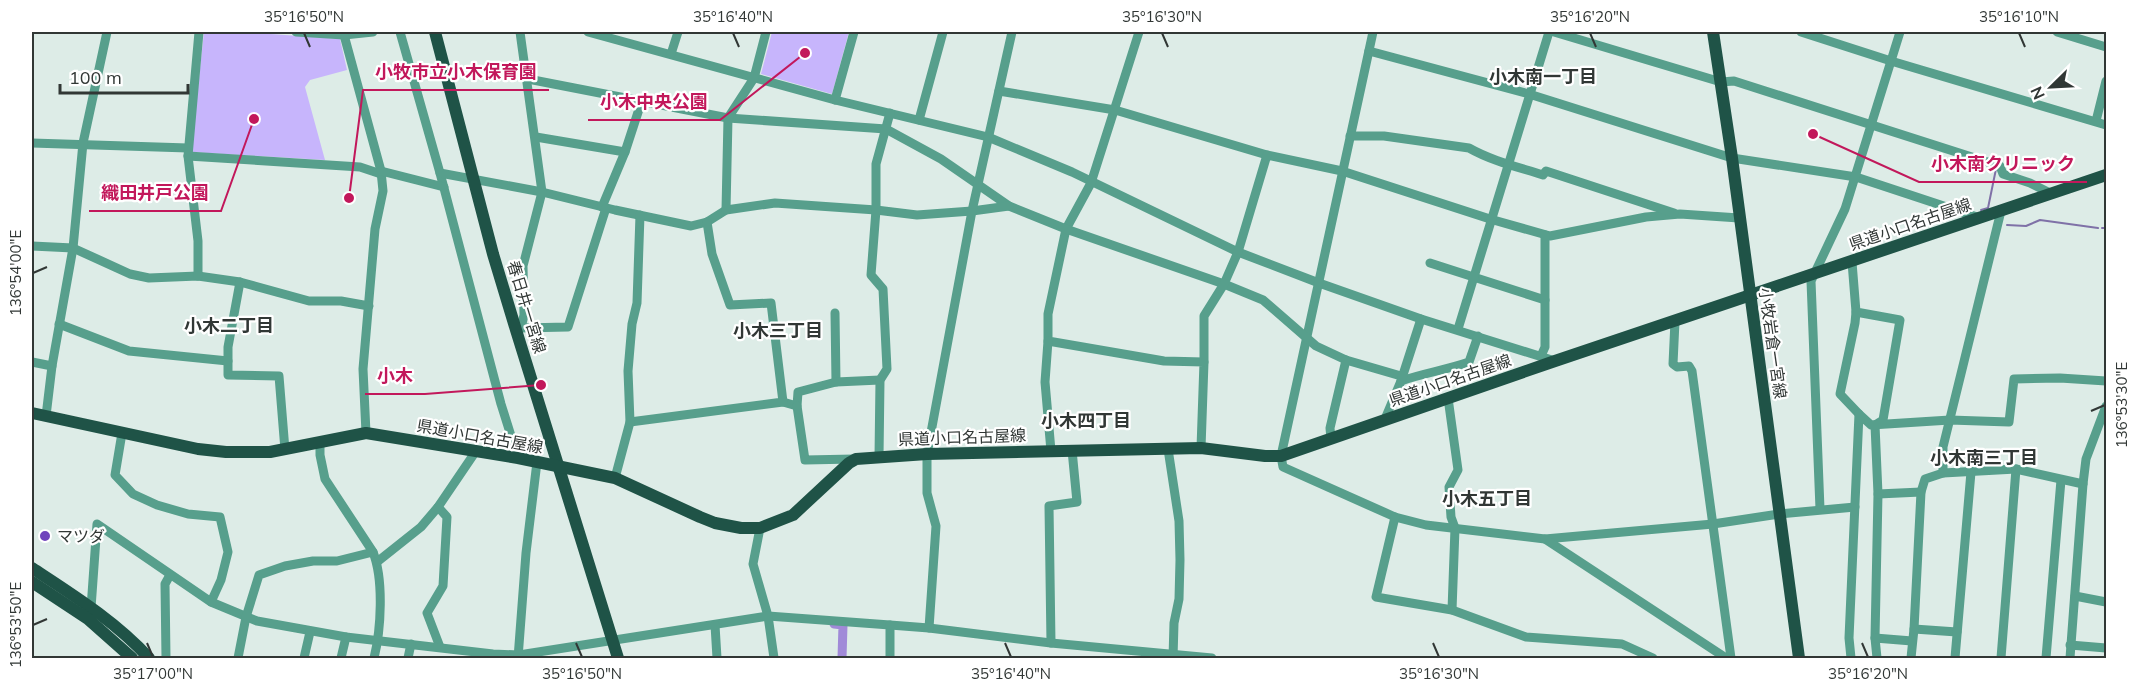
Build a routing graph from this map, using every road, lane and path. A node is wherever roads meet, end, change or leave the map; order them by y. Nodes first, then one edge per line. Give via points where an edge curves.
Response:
1 (107, 32) edge
2 (199, 32) edge
3 (296, 32) edge
4 (373, 32) edge
5 (400, 32) edge
6 (435, 32) edge
7 (520, 32) edge
8 (588, 32) edge
9 (678, 32) edge
10 (766, 32) edge
11 (854, 32) edge
12 (943, 32) edge
13 (1012, 32) edge
14 (1139, 32) edge
15 (1373, 32) edge
16 (1549, 32) edge
17 (1554, 32) edge
18 (1713, 32) edge
19 (1802, 32) edge
20 (1900, 32) edge
21 (2057, 32) edge
22 (344, 35) junction
23 (2106, 47) edge
24 (1369, 51) junction
25 (671, 54) junction
26 (1891, 61) junction
27 (754, 78) junction
28 (528, 79) junction
29 (2106, 81) edge
30 (1721, 82) junction
31 (999, 91) junction
32 (1529, 94) junction
33 (642, 100) junction
34 (835, 100) junction
35 (1115, 110) junction
36 (890, 113) junction
37 (728, 118) junction
38 (919, 120) junction
39 (2096, 121) junction
40 (1872, 124) junction
41 (2106, 125) edge
42 (886, 129) junction
43 (536, 136) junction
44 (1350, 136) junction
45 (988, 137) junction
46 (32, 143) edge
47 (83, 143) junction
48 (188, 152) junction
49 (625, 152) junction
50 (1267, 154) junction
51 (1732, 158) junction
52 (1507, 164) junction
53 (1342, 171) junction
54 (381, 172) junction
55 (440, 172) junction
56 (2106, 175) edge
57 (1856, 177) junction
58 (474, 179) junction
59 (1091, 183) junction
60 (978, 185) junction
61 (444, 187) junction
62 (542, 192) junction
63 (2052, 194) junction
64 (1009, 206) junction
65 (604, 207) junction
66 (726, 210) junction
67 (876, 210) junction
68 (972, 211) junction
69 (2001, 211) junction
70 (1680, 214) junction
71 (640, 215) junction
72 (1739, 218) junction
73 (1980, 218) junction
74 (1490, 219) junction
75 (707, 222) junction
76 (1066, 229) junction
77 (1545, 235) junction
78 (32, 246) edge
79 (73, 248) junction
80 (1239, 252) junction
81 (1852, 262) junction
82 (1430, 263) dead end
83 (1815, 273) junction
84 (198, 276) junction
85 (1474, 277) junction
86 (240, 282) junction
87 (1319, 283) junction
88 (1224, 284) junction
89 (1750, 296) junction
90 (1545, 300) junction
91 (369, 306) junction
92 (1856, 312) junction
93 (835, 313) dead end
94 (1421, 319) junction
95 (1675, 321) junction
96 (58, 324) junction
97 (519, 329) junction
98 (1458, 329) junction
99 (1478, 336) junction
100 (1306, 339) junction
101 (1048, 341) junction
102 (1541, 356) junction
103 (1346, 360) junction
104 (228, 361) junction
105 (1555, 361) junction
106 (32, 362) edge
107 (1204, 362) junction
108 (52, 366) junction
109 (1401, 378) junction
110 (880, 380) junction
111 (2106, 381) edge
112 (836, 382) junction
113 (1448, 398) junction
114 (783, 402) junction
115 (797, 406) junction
116 (2106, 406) edge
117 (32, 413) edge
118 (1859, 414) junction
119 (46, 416) junction
120 (1385, 419) junction
121 (1950, 420) junction
122 (630, 422) junction
123 (1875, 425) junction
124 (2102, 427) edge
125 (366, 433) junction
126 (122, 434) junction
127 (1331, 439) junction
128 (320, 442) junction
129 (1201, 448) junction
130 (285, 450) junction
131 (1072, 450) junction
132 (1168, 450) junction
133 (476, 451) junction
134 (1051, 451) junction
135 (927, 454) junction
136 (1281, 456) junction
137 (879, 457) junction
138 (518, 458) junction
139 (856, 459) junction
140 (537, 462) junction
141 (560, 466) junction
142 (2016, 469) junction
143 (1971, 472) junction
144 (1942, 473) junction
145 (615, 478) junction
146 (2061, 480) junction
147 (2083, 484) junction
148 (1921, 492) junction
149 (1878, 494) junction
150 (438, 507) junction
151 (1855, 507) junction
152 (1820, 510) junction
153 (1779, 514) junction
154 (1395, 517) junction
155 (1713, 524) junction
156 (760, 528) junction
157 (1455, 528) junction
158 (1545, 539) junction
159 (375, 557) junction
160 (32, 568) edge
161 (170, 574) junction
162 (32, 582) edge
163 (2075, 596) junction
164 (2106, 602) edge
165 (211, 603) junction
166 (91, 608) junction
167 (1452, 610) junction
168 (768, 616) junction
169 (246, 617) junction
170 (716, 625) junction
171 (890, 626) junction
172 (929, 628) junction
173 (1914, 629) junction
174 (310, 632) junction
175 (1958, 632) junction
176 (346, 637) junction
177 (1875, 638) junction
178 (378, 641) junction
179 (613, 641) junction
180 (1912, 641) junction
181 (1051, 643) junction
182 (411, 644) junction
183 (2070, 645) junction
184 (440, 647) junction
185 (2106, 648) edge
186 (481, 656) edge
187 (1173, 656) edge
188 (519, 657) edge
189 (132, 658) edge
190 (148, 658) edge
191 (166, 658) edge
192 (237, 658) edge
193 (304, 658) edge
194 (341, 658) edge
195 (374, 658) edge
196 (408, 658) edge
197 (618, 658) edge
198 (717, 658) edge
199 (774, 658) edge
200 (890, 658) edge
201 (1212, 658) edge
202 (1653, 658) edge
203 (1726, 658) edge
204 (1731, 658) edge
205 (1799, 658) edge
206 (1851, 658) edge
207 (1876, 658) edge
208 (1911, 658) edge
209 (1955, 658) edge
210 (2001, 658) edge
211 (2046, 658) edge
212 (2070, 658) edge

1 - 47 street
2 - 48 street
3 - 22 street
4 - 22 street
5 - 55 street
6 - 58 main road, 春日井一宮線
7 - 28 street
8 - 25 street
9 - 25 street
10 - 27 street
11 - 34 street
12 - 38 street
13 - 31 street
14 - 35 street
15 - 24 street
16 - 32 street
17 - 30 street
18 - 30 main road, 小牧岩倉一宮線
19 - 26 street
20 - 26 street
21 - 23 street
22 - 54 street
24 - 32 street
24 - 44 street
25 - 27 street
26 - 39 street
26 - 40 street
27 - 34 street
27 - 37 street
28 - 33 street
28 - 43 street
29 - 39 street
30 - 40 street via 1734,81
30 - 51 main road, 小牧岩倉一宮線
31 - 35 street
31 - 45 street
32 - 51 street
32 - 52 street
33 - 37 street
33 - 49 street
34 - 36 street
35 - 50 street
35 - 59 street
36 - 38 street
36 - 42 street
37 - 42 street
37 - 66 street
38 - 45 street
39 - 41 street
40 - 57 street
40 - 63 street via 2000,166 2003,174
42 - 60 street
42 - 67 street via 876,164
43 - 49 street
43 - 62 street
44 - 52 street via 1384,136 1469,148
44 - 53 street
45 - 59 street
45 - 60 street
46 - 47 street
47 - 48 street
47 - 79 street
48 - 54 street
48 - 84 street
49 - 65 street
50 - 53 street
50 - 80 street
51 - 57 street
51 - 72 main road, 小牧岩倉一宮線
52 - 70 street via 1543,175 1546,171
52 - 74 street
53 - 74 street
53 - 87 street
54 - 61 street
54 - 91 street
55 - 58 street
55 - 61 street
56 - 63 main road, 県道小口名古屋線
57 - 73 street
57 - 83 street
58 - 62 street
58 - 97 main road, 春日井一宮線
59 - 76 street
59 - 80 street
60 - 64 street
60 - 68 street
61 - 138 street
62 - 65 street
62 - 97 street via 523,266 524,315
63 - 69 main road, 県道小口名古屋線
64 - 68 street
64 - 76 street
65 - 71 street
65 - 97 street via 568,327
66 - 67 street via 775,203
66 - 75 street
67 - 68 street via 917,216
67 - 110 street via 871,275 884,289 887,369
68 - 135 street
69 - 73 main road, 県道小口名古屋線
69 - 121 street
70 - 72 street
70 - 77 street
71 - 75 street via 691,226
71 - 122 street via 638,292 628,371
72 - 89 main road, 小牧岩倉一宮線
73 - 81 main road, 県道小口名古屋線
74 - 77 street
74 - 85 street
75 - 114 street via 712,254 730,305 771,303
76 - 88 street
76 - 101 street via 1048,314
77 - 90 street
78 - 79 street
79 - 84 street via 130,274 149,278
79 - 96 street
80 - 87 street
80 - 88 street
81 - 83 main road, 県道小口名古屋線
81 - 92 street
82 - 85 street
83 - 89 main road, 県道小口名古屋線
83 - 152 street via 1811,281
84 - 86 street
85 - 90 street
85 - 98 street
86 - 91 street via 309,301
86 - 104 street
87 - 94 street
87 - 100 street
88 - 100 street via 1263,300
88 - 107 street via 1204,315
89 - 95 main road, 県道小口名古屋線
89 - 153 main road, 小牧岩倉一宮線
90 - 102 street via 1545,347
91 - 125 street via 363,369
92 - 118 street via 1840,394
92 - 123 street via 1900,320 1883,420
93 - 112 street
94 - 98 street
94 - 109 street
95 - 105 main road, 県道小口名古屋線
95 - 155 street via 1673,364 1689,366 1692,371
96 - 104 street via 129,351
96 - 108 street
97 - 141 main road, 春日井一宮線
98 - 99 street
99 - 102 street
99 - 109 street via 1469,362
100 - 103 street
100 - 136 street
101 - 107 street via 1164,361
101 - 134 street via 1045,382
102 - 105 street
103 - 109 street
103 - 127 street via 1330,428
104 - 130 street via 228,375 279,376
105 - 113 main road, 県道小口名古屋線
106 - 108 street
107 - 129 street
108 - 119 street
109 - 120 street
110 - 112 street
110 - 137 street
111 - 121 street via 2014,379 2008,422
112 - 115 street via 798,392
113 - 120 main road, 県道小口名古屋線
113 - 157 street via 1458,470 1449,486
114 - 115 street
114 - 122 street
115 - 139 street via 805,460
116 - 124 street
117 - 119 main road, 県道小口名古屋線
118 - 123 street
118 - 151 street
119 - 126 main road, 県道小口名古屋線
120 - 127 main road, 県道小口名古屋線
121 - 123 street
121 - 144 street
122 - 145 street
123 - 149 street
124 - 147 street via 2086,459
125 - 128 main road, 県道小口名古屋線
125 - 133 main road, 県道小口名古屋線
126 - 130 main road, 県道小口名古屋線 via 226,452
126 - 165 street via 115,475 133,494 188,514 220,517 228,552
127 - 136 main road, 県道小口名古屋線
128 - 130 main road, 県道小口名古屋線
128 - 159 street via 325,479
129 - 132 main road, 県道小口名古屋線
129 - 136 main road, 県道小口名古屋線
131 - 132 main road, 県道小口名古屋線
131 - 134 main road, 県道小口名古屋線
131 - 181 street via 1077,502 1049,506
132 - 187 street via 1179,521 1180,560
133 - 138 main road, 県道小口名古屋線
133 - 150 street
134 - 135 main road, 県道小口名古屋線
135 - 137 main road, 県道小口名古屋線
135 - 172 street via 927,493 937,539
136 - 154 street via 1283,467
137 - 139 main road, 県道小口名古屋線
138 - 140 main road, 県道小口名古屋線
139 - 156 main road, 県道小口名古屋線 via 793,515
140 - 141 main road, 県道小口名古屋線
140 - 188 street
141 - 145 main road, 県道小口名古屋線
141 - 179 main road, 春日井一宮線
142 - 143 street
142 - 146 street
142 - 210 street
143 - 144 street
143 - 175 street
144 - 148 street via 1925,479
145 - 156 main road, 県道小口名古屋線 via 716,523
146 - 147 street
146 - 211 street
147 - 163 street
148 - 149 street
148 - 173 street
149 - 177 street
150 - 159 street via 421,527
150 - 184 street via 447,517 443,586 427,613
151 - 152 street
151 - 206 street
152 - 153 street
153 - 155 street
153 - 205 main road, 小牧岩倉一宮線
154 - 157 street
154 - 167 street via 1376,597
155 - 158 street
155 - 204 street
156 - 168 street via 753,564
157 - 158 street
157 - 167 street
158 - 203 street
159 - 169 street via 314,561 259,575
159 - 178 street via 380,609
160 - 166 main road
161 - 165 street
161 - 166 street via 97,524
161 - 191 street via 165,584
162 - 189 main road via 88,619
163 - 164 street
163 - 183 street
165 - 169 street
166 - 190 main road
167 - 202 street via 1526,637 1622,644
168 - 170 street
168 - 171 street
168 - 199 street
169 - 174 street
169 - 192 street
170 - 179 street
170 - 198 street
171 - 172 street
171 - 200 street
172 - 181 street
173 - 175 street
173 - 180 street
174 - 176 street
174 - 193 street
175 - 209 street
176 - 178 street
176 - 194 street
177 - 180 street
177 - 207 street
178 - 182 street
178 - 195 street
179 - 188 street
179 - 197 main road, 春日井一宮線
180 - 208 street
181 - 187 street
182 - 184 street
182 - 196 street
183 - 185 street
183 - 212 street
184 - 186 street
186 - 188 street
187 - 201 street

